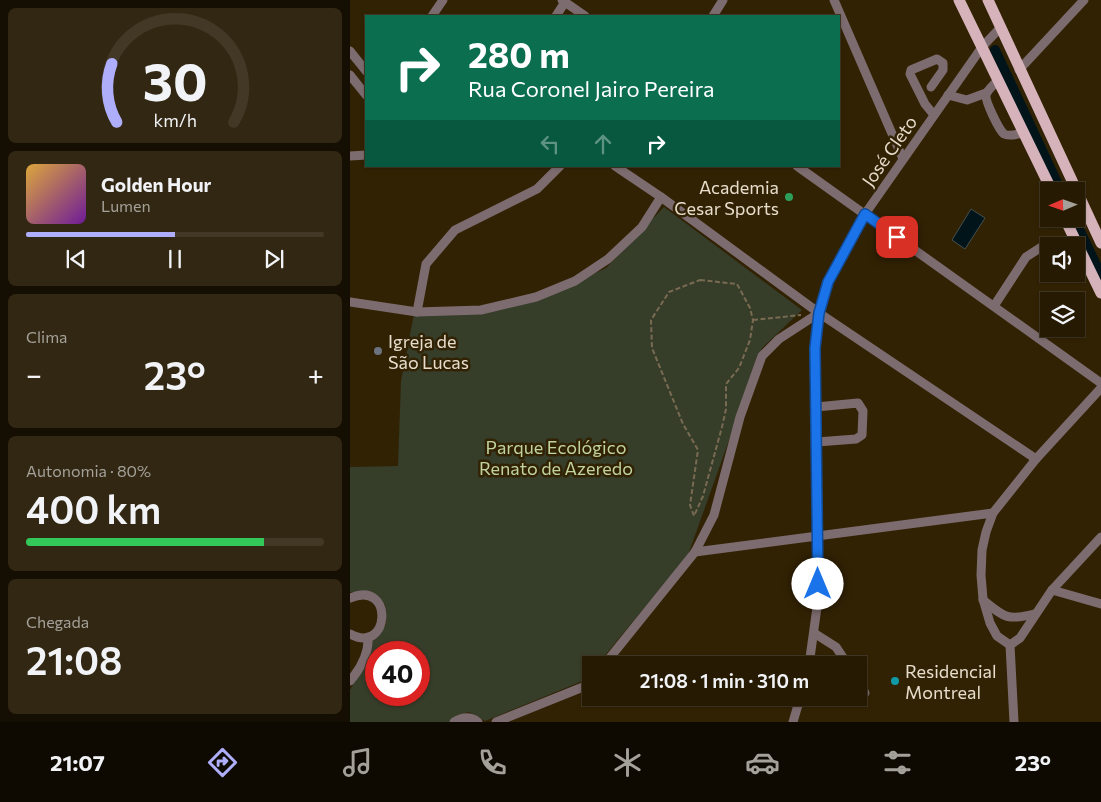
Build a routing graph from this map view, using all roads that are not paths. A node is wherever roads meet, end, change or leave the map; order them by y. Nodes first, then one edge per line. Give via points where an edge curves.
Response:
1 (443, 0) edge
2 (723, 0) edge
3 (834, 0) edge
4 (959, 0) edge
5 (988, 0) edge
6 (1084, 0) edge
7 (564, 1) edge
8 (433, 15) edge
9 (557, 15) edge
10 (584, 15) edge
11 (714, 15) edge
12 (1001, 27) junction
13 (982, 47) junction
14 (350, 51) edge
15 (365, 70) edge
16 (1020, 70) junction
17 (350, 75) edge
18 (998, 80) junction
19 (931, 87) dead end
20 (986, 93) junction
21 (365, 94) edge
22 (948, 96) junction
23 (934, 115) junction
24 (1023, 133) junction
25 (365, 154) edge
26 (350, 156) edge
27 (904, 159) junction
28 (559, 167) edge
29 (616, 167) edge
30 (798, 167) edge
31 (1048, 182) edge
32 (661, 197) junction
33 (865, 214) junction
34 (1069, 228) edge
35 (1101, 243) edge
36 (1040, 248) edge
37 (1101, 293) edge
38 (350, 302) edge
39 (994, 306) junction
40 (417, 312) junction
41 (819, 313) junction
42 (1101, 383) edge
43 (1101, 388) edge
44 (816, 407) junction
45 (817, 442) junction
46 (1036, 459) junction
47 (993, 513) junction
48 (1101, 536) edge
49 (818, 537) junction
50 (695, 552) junction
51 (1052, 590) junction
52 (350, 598) edge
53 (983, 599) junction
54 (1101, 604) edge
55 (1034, 614) junction
56 (814, 633) junction
57 (350, 634) edge
58 (368, 637) junction
59 (1010, 645) junction
60 (611, 656) edge
61 (811, 656) edge
62 (842, 656) edge
63 (350, 681) edge
64 (582, 686) edge
65 (798, 706) edge
66 (454, 722) edge
67 (478, 722) edge
68 (496, 722) edge
69 (793, 722) edge
70 (1014, 722) edge

1 - 8 street
2 - 11 street
3 - 27 street
4 - 13 main road
5 - 12 main road
6 - 16 street
7 - 9 street
7 - 10 street
12 - 13 street, José Cleto
12 - 16 main road
13 - 18 main road
13 - 22 street, José Cleto
14 - 15 street
16 - 35 main road
17 - 21 street
18 - 20 street
18 - 24 main road
19 - 23 street via 943,70 937,59 911,70 910,74
20 - 22 street via 967,100
20 - 24 street via 986,100 1004,134
22 - 23 street, José Cleto
23 - 27 street, José Cleto
24 - 31 main road
25 - 26 street
27 - 33 street, José Cleto
28 - 40 street via 537,189 455,230 426,264
29 - 32 street
30 - 33 street
32 - 40 street via 642,227 608,259 576,281 536,297 481,310
32 - 41 street
33 - 39 street
33 - 41 street, José Cleto via 828,282
34 - 37 main road
36 - 39 street via 1026,257
38 - 40 street
39 - 42 street
41 - 44 street, José Cleto via 815,348
41 - 46 street
41 - 50 street via 779,339 762,356 740,417 714,515
43 - 46 street
44 - 45 street, José Cleto
44 - 45 street via 858,403 863,411 862,435 856,440
45 - 49 street, José Cleto
46 - 47 street
47 - 49 street
47 - 53 street via 982,550
48 - 51 street
49 - 50 street
49 - 56 street, José Cleto via 818,600
50 - 60 street
51 - 54 street
51 - 55 street
52 - 58 street via 357,595 371,597 381,607 383,614 379,628
53 - 55 street via 1002,615 1018,618
53 - 59 street via 997,636
55 - 59 street via 1020,638
56 - 61 street, José Cleto
56 - 62 street via 836,648
57 - 58 street
58 - 63 street via 366,654
59 - 70 street
64 - 68 street
65 - 69 street
66 - 67 street via 466,718

